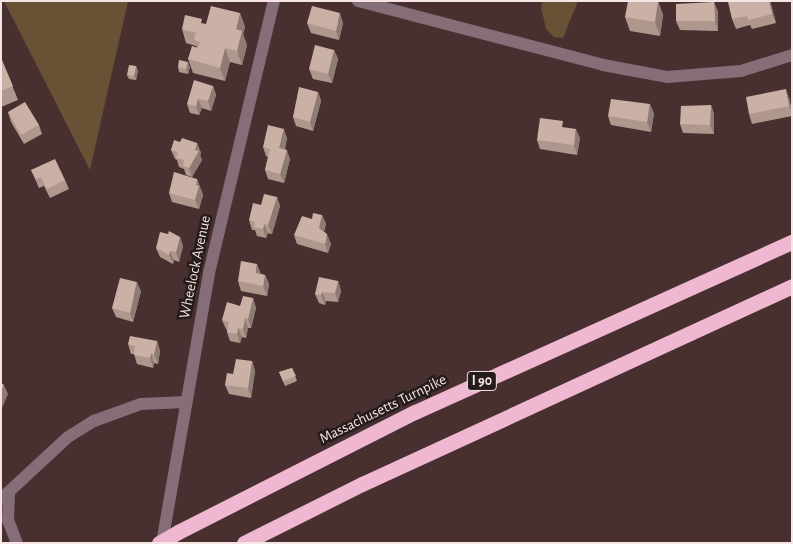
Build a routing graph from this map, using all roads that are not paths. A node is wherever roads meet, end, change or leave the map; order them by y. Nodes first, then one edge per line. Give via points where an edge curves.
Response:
1 (274, 1) edge
2 (358, 1) edge
3 (792, 55) edge
4 (792, 242) edge
5 (792, 286) edge
6 (792, 292) edge
7 (752, 304) junction
8 (185, 402) junction
9 (5, 496) edge
10 (17, 543) edge
11 (158, 543) edge
12 (162, 543) edge
13 (244, 543) edge

1 - 8 street, Wheelock Avenue via 226,196
2 - 3 street via 603,65 667,77 741,72
4 - 11 highway, Massachusetts Turnpike / I 90, bridge via 414,412
5 - 7 highway
6 - 7 highway
7 - 13 highway via 362,484
8 - 9 street via 141,404 94,421 68,437
8 - 12 street, Wheelock Avenue
9 - 10 street via 8,520

